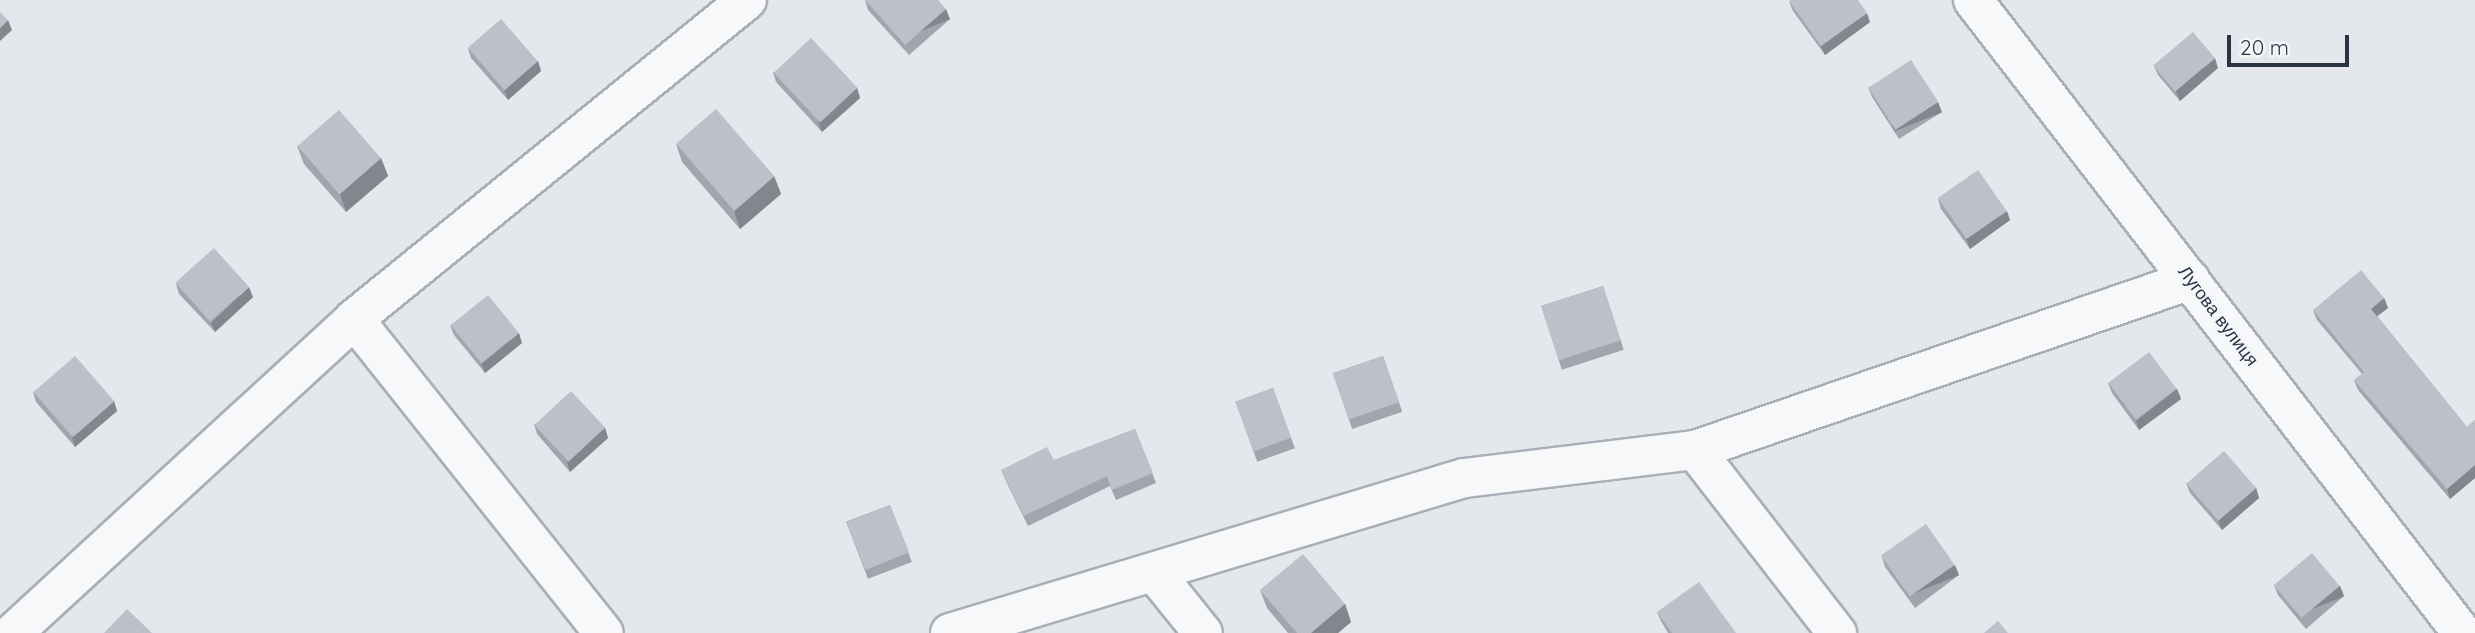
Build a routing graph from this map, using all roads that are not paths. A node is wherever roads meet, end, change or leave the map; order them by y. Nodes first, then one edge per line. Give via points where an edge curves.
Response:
1 (747, 0) edge
2 (1973, 0) edge
3 (2191, 280) junction
4 (354, 318) junction
5 (1695, 450) junction
6 (1157, 576) junction
7 (13, 633) edge
8 (604, 633) edge
9 (950, 633) edge
10 (1203, 633) edge
11 (1837, 633) edge
12 (2462, 633) edge

1 - 4 street
2 - 3 street, Лугова вулиця
3 - 5 street
3 - 12 street, Лугова вулиця
4 - 7 street
4 - 8 street
5 - 6 street via 1464,478
5 - 11 street
6 - 9 street
6 - 10 street

